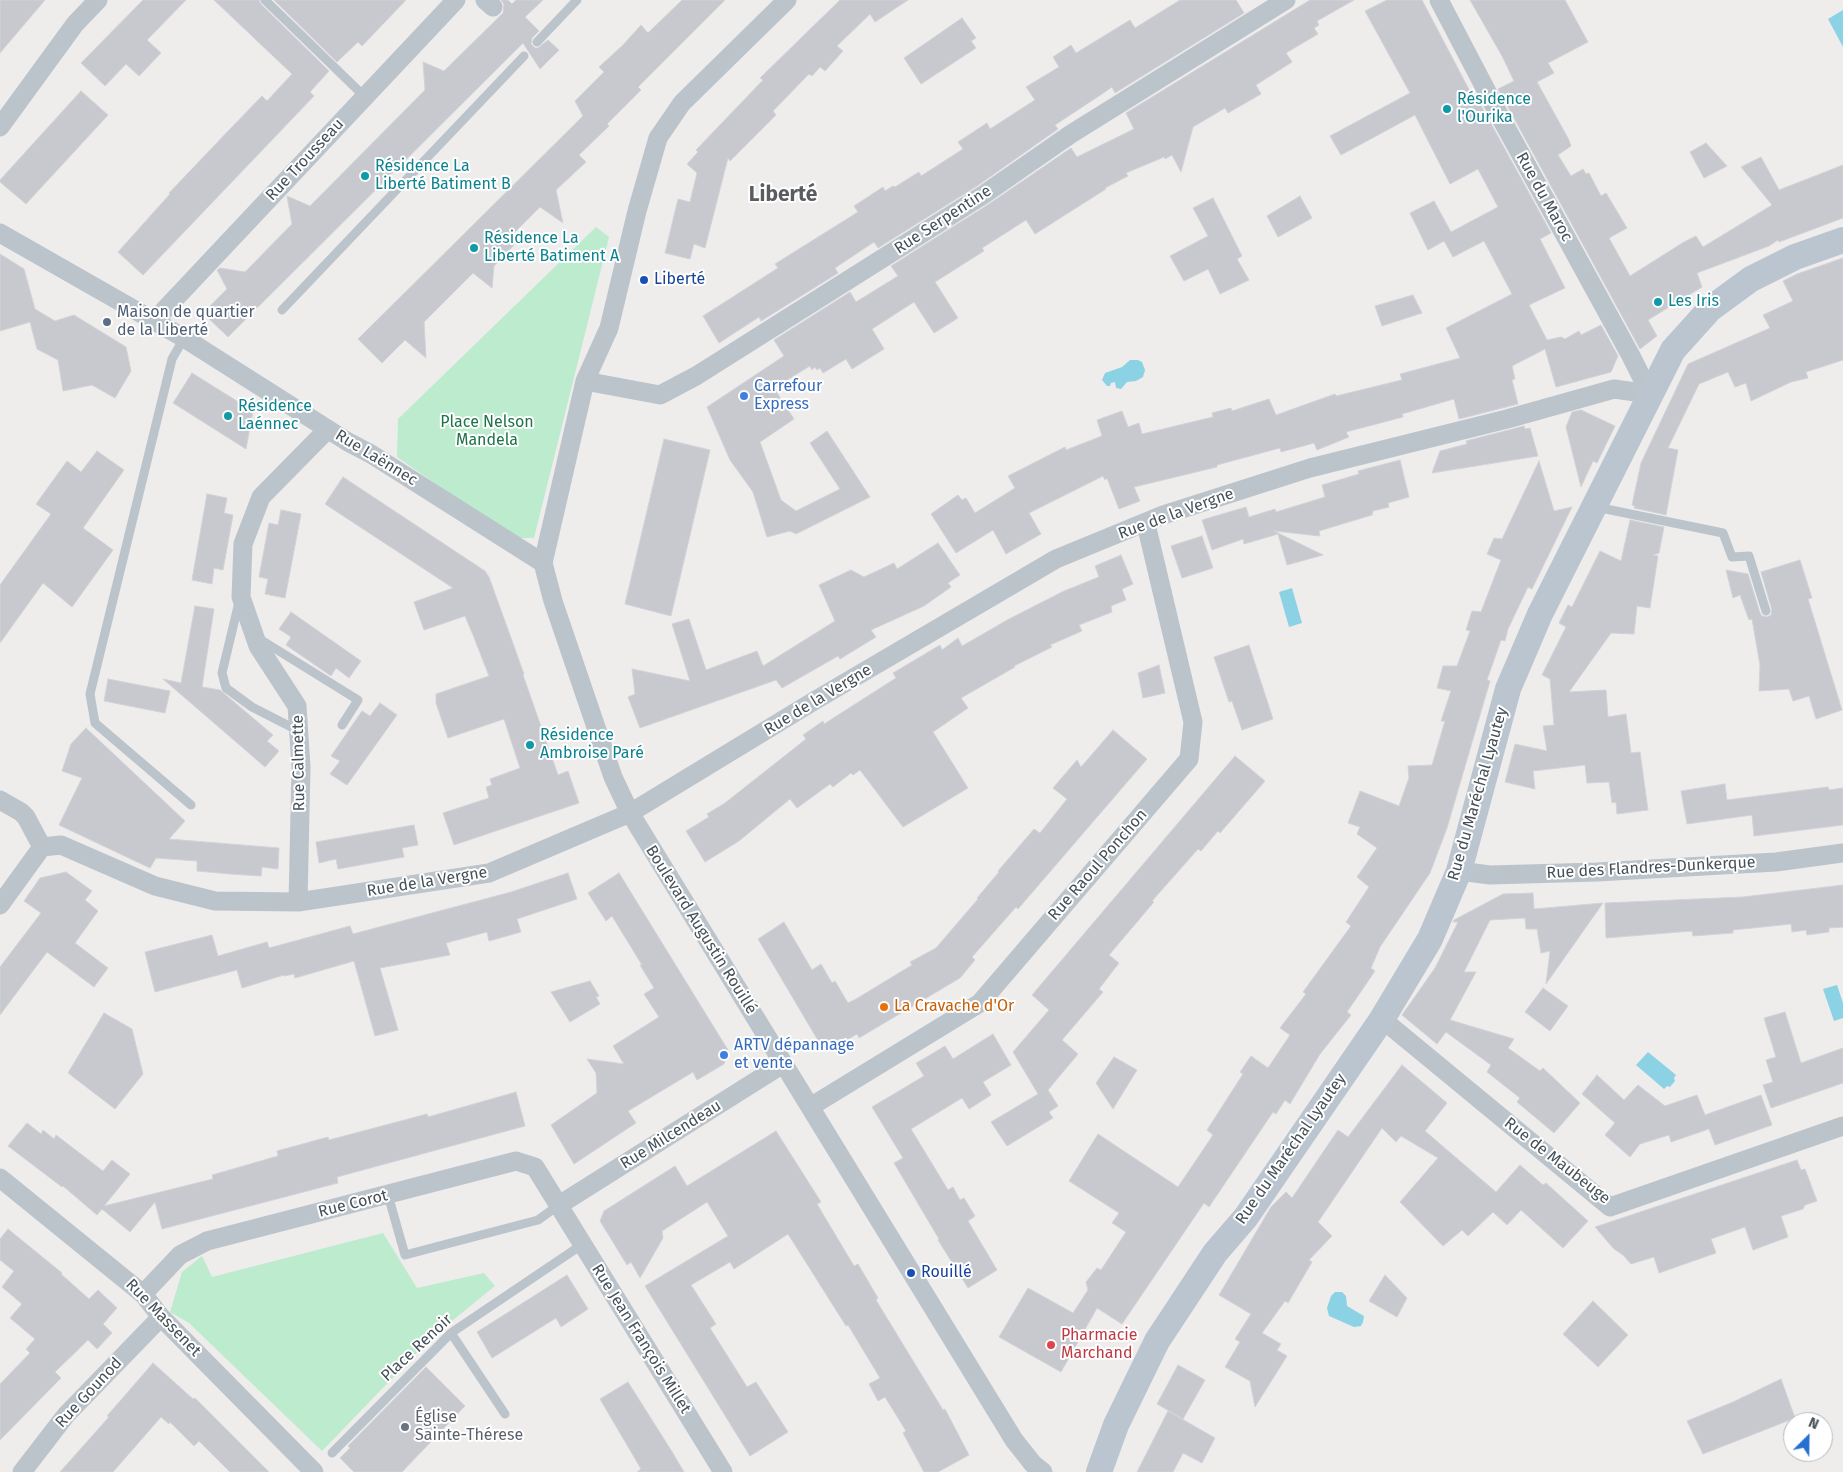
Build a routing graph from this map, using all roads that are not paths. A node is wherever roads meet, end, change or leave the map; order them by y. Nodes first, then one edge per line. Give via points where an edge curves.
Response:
1 (98, 0) edge
2 (265, 0) edge
3 (456, 0) edge
4 (577, 0) edge
5 (788, 0) edge
6 (1286, 0) edge
7 (1439, 0) edge
8 (537, 42) dead end
9 (524, 56) dead end
10 (365, 97) junction
11 (0, 128) edge
12 (0, 233) edge
13 (1843, 240) edge
14 (282, 310) dead end
15 (154, 321) junction
16 (184, 338) junction
17 (585, 381) junction
18 (1650, 394) junction
19 (328, 429) junction
20 (1594, 507) junction
21 (1146, 524) junction
22 (544, 563) junction
23 (240, 596) junction
24 (1766, 611) dead end
25 (254, 636) junction
26 (342, 725) dead end
27 (299, 731) junction
28 (0, 800) edge
29 (191, 805) dead end
30 (630, 813) junction
31 (42, 847) junction
32 (1843, 853) edge
33 (1459, 872) junction
34 (298, 902) junction
35 (0, 905) edge
36 (1382, 1020) junction
37 (783, 1064) junction
38 (810, 1107) junction
39 (1843, 1126) edge
40 (0, 1178) edge
41 (388, 1195) junction
42 (559, 1205) junction
43 (583, 1244) junction
44 (144, 1294) junction
45 (161, 1317) junction
46 (451, 1333) junction
47 (505, 1414) dead end
48 (332, 1452) dead end
49 (22, 1472) edge
50 (314, 1472) edge
51 (723, 1472) edge
52 (1043, 1472) edge
53 (1099, 1472) edge

1 - 11 street via 75,24
2 - 10 lane
3 - 10 street, Rue Trousseau
4 - 8 lane
5 - 17 street via 682,103 658,138 609,328
6 - 17 street, Rue Serpentine via 1071,134 983,196 696,376 660,395
7 - 18 street, Rue du Maroc
9 - 14 lane
10 - 15 street, Rue Trousseau
12 - 15 street, Rue Laënnec
13 - 18 main road, Rue du Maréchal Lyautey via 1751,279 1710,309 1673,350
15 - 16 street, Rue Laënnec
16 - 19 street, Rue Laënnec
16 - 29 lane via 172,359 90,694 96,723
17 - 22 street
18 - 20 main road, Rue du Maréchal Lyautey
18 - 21 street, Rue de la Vergne via 1614,389 1310,468 1163,515
19 - 22 street, Rue Laënnec
19 - 23 street, Rue Calmette via 262,497 243,544
20 - 24 lane via 1723,533 1732,557 1749,556
20 - 33 main road, Rue du Maréchal Lyautey via 1540,614 1508,689
21 - 30 street, Rue de la Vergne via 1056,559
21 - 38 street, Rue Raoul Ponchon via 1194,722 1189,759 980,1003
22 - 30 street, Boulevard Augustin Rouillé via 613,777
23 - 25 street, Rue Calmette
23 - 27 lane via 222,673 226,688 252,707
25 - 26 lane via 358,700
25 - 27 street, Rue Calmette via 297,706
27 - 34 street, Rue Calmette
28 - 31 street via 26,817
30 - 34 street, Rue de la Vergne via 489,873
30 - 37 street, Boulevard Augustin Rouillé
31 - 34 street, Rue de la Vergne via 60,845 155,886 215,901
31 - 35 street
32 - 33 street, Rue des Flandres-Dunkerque via 1776,862 1597,872 1490,876
33 - 36 main road, Rue du Maréchal Lyautey via 1430,939
36 - 39 street, Rue de Maubeuge via 1610,1207
36 - 53 main road, Rue du Maréchal Lyautey via 1246,1216 1215,1253 1157,1341 1116,1425
37 - 38 street, Boulevard Augustin Rouillé
37 - 42 street, Rue Milcendeau
38 - 52 street, Boulevard Augustin Rouillé via 1014,1440
40 - 44 street, Rue Massenet
41 - 42 street, Rue Corot via 516,1161 535,1168
41 - 42 lane via 405,1255 538,1220
41 - 44 street, Rue Corot via 206,1241 180,1255
42 - 43 street, Rue Jean François Millet
43 - 46 lane, Place Renoir
43 - 51 street, Rue Jean François Millet
44 - 45 street, Rue Massenet
45 - 49 street, Rue Gounod via 66,1415
45 - 50 street, Rue Massenet
46 - 47 lane
46 - 48 lane, Place Renoir

